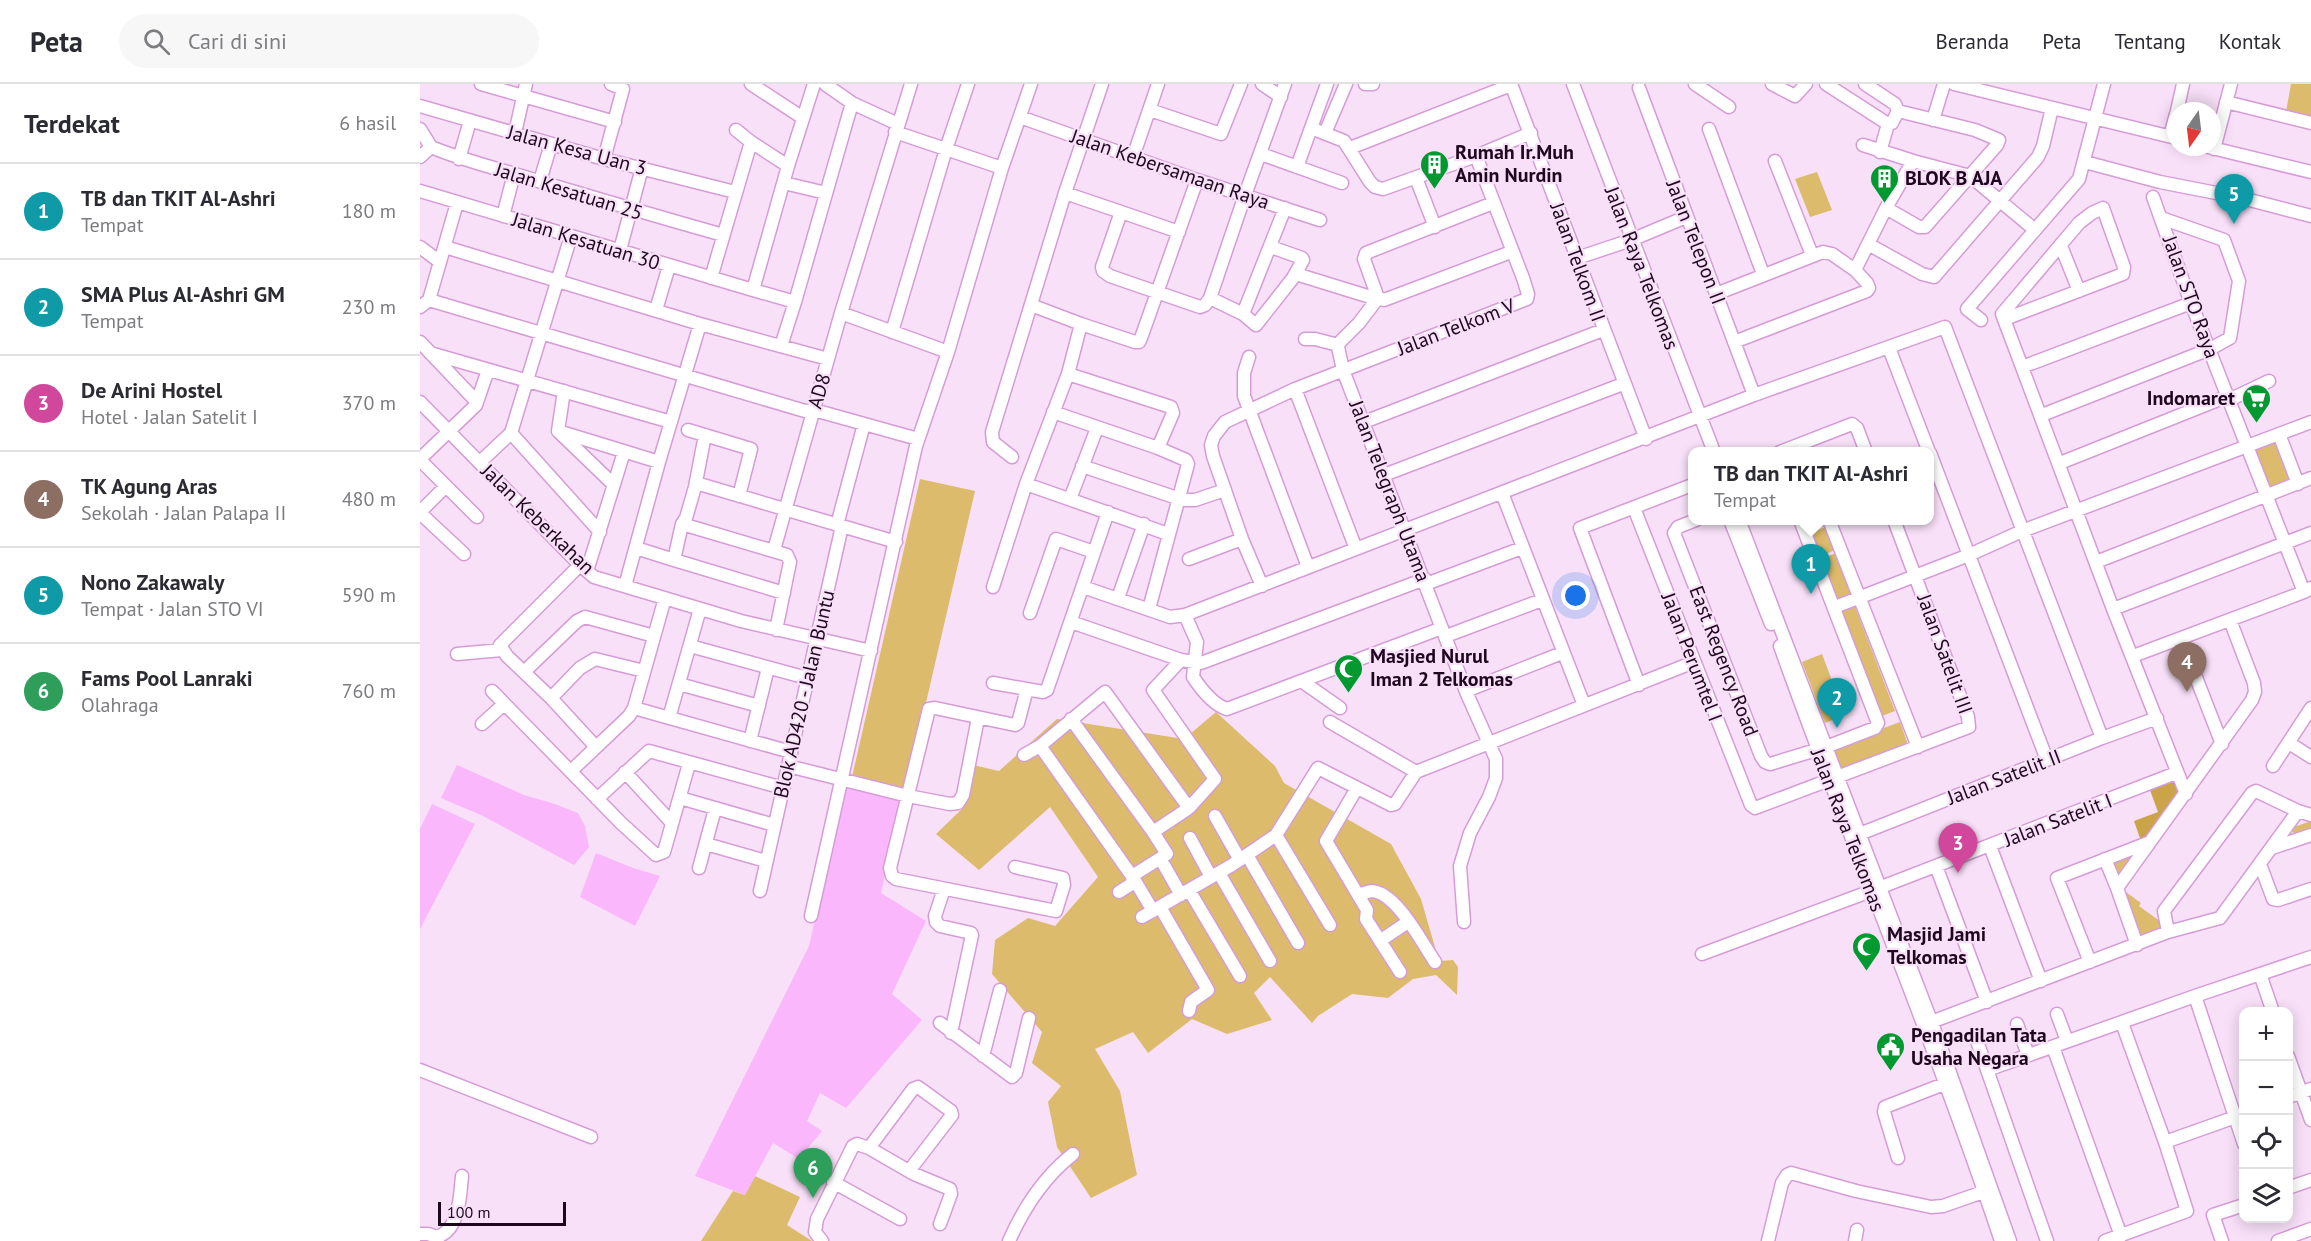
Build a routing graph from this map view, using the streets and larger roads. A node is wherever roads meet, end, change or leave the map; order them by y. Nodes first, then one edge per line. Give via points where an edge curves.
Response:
1 (481, 84) edge
2 (611, 84) edge
3 (751, 84) edge
4 (814, 84) edge
5 (825, 84) edge
6 (910, 84) edge
7 (968, 84) edge
8 (1031, 84) edge
9 (1102, 84) edge
10 (1158, 84) edge
11 (1241, 84) edge
12 (1262, 84) edge
13 (1285, 84) edge
14 (1327, 84) edge
15 (1346, 84) edge
16 (1366, 84) edge
17 (1373, 84) edge
18 (1573, 84) edge
19 (1695, 84) edge
20 (1772, 84) edge
21 (1806, 84) edge
22 (1826, 84) edge
23 (1865, 84) edge
24 (1944, 84) edge
25 (1954, 84) edge
26 (2104, 84) edge
27 (2183, 84) edge
28 (2231, 84) edge
29 (1511, 85) edge
30 (1639, 88) dead end
31 (525, 90) edge
32 (1281, 97) junction
33 (2178, 102) edge
34 (2226, 102) junction
35 (852, 104) junction
36 (420, 106) edge
37 (1729, 107) dead end
38 (2052, 108) junction
39 (1150, 110) junction
40 (1898, 111) junction
41 (1020, 117) junction
42 (2221, 117) edge
43 (803, 118) junction
44 (2095, 119) junction
45 (1933, 120) junction
46 (470, 121) junction
47 (615, 122) junction
48 (2311, 123) edge
49 (1888, 124) junction
50 (896, 128) junction
51 (1311, 128) junction
52 (420, 129) edge
53 (1709, 129) dead end
54 (736, 130) dead end
55 (514, 133) junction
56 (1325, 133) junction
57 (1530, 133) junction
58 (2167, 136) edge
59 (1083, 139) junction
60 (751, 142) junction
61 (551, 144) junction
62 (1863, 146) dead end
63 (431, 147) junction
64 (1350, 148) junction
65 (946, 149) junction
66 (2221, 150) edge
67 (1880, 152) junction
68 (1261, 154) junction
69 (420, 156) edge
70 (1476, 156) junction
71 (1133, 157) junction
72 (459, 159) junction
73 (604, 159) junction
74 (1775, 161) dead end
75 (1913, 161) junction
76 (2085, 162) junction
77 (788, 166) junction
78 (1297, 167) junction
79 (642, 168) junction
80 (1002, 168) junction
81 (2311, 172) edge
82 (514, 174) junction
83 (1970, 176) junction
84 (1416, 178) junction
85 (1197, 180) junction
86 (540, 181) junction
87 (784, 183) junction
88 (1342, 183) dead end
89 (420, 191) edge
90 (735, 192) junction
91 (1065, 193) junction
92 (826, 194) junction
93 (1245, 195) junction
94 (2153, 197) dead end
95 (2001, 201) junction
96 (457, 203) junction
97 (1493, 203) junction
98 (1285, 208) junction
99 (1886, 208) junction
100 (631, 210) junction
101 (1121, 212) junction
102 (503, 216) junction
103 (2311, 216) edge
104 (1686, 217) junction
105 (2161, 218) junction
106 (1320, 220) dead end
107 (1435, 227) junction
108 (2035, 230) junction
109 (1179, 232) junction
110 (723, 235) junction
111 (571, 236) junction
112 (1631, 240) junction
113 (1868, 244) junction
114 (2061, 246) junction
115 (445, 247) junction
116 (1271, 247) junction
117 (420, 248) edge
118 (620, 250) junction
119 (1511, 252) junction
120 (1812, 255) junction
121 (1577, 258) junction
122 (440, 262) junction
123 (669, 266) junction
124 (1855, 270) junction
125 (1296, 274) junction
126 (1763, 274) junction
127 (711, 278) junction
128 (557, 280) junction
129 (753, 290) junction
130 (2079, 291) junction
131 (1158, 292) junction
132 (1716, 294) junction
133 (1210, 298) junction
134 (1378, 299) junction
135 (795, 302) junction
136 (2191, 303) junction
137 (424, 304) edge
138 (1031, 305) junction
139 (656, 310) junction
140 (841, 313) junction
141 (1243, 314) junction
142 (2005, 319) junction
143 (1981, 320) dead end
144 (700, 324) junction
145 (1082, 324) junction
146 (1603, 330) junction
147 (892, 332) junction
148 (541, 333) junction
149 (1305, 339) dead end
150 (420, 342) edge
151 (1734, 342) junction
152 (1338, 345) junction
153 (781, 346) junction
154 (1889, 348) junction
155 (2210, 349) junction
156 (948, 352) junction
157 (430, 353) junction
158 (1249, 357) dead end
159 (828, 359) junction
160 (2022, 367) junction
161 (488, 370) junction
162 (1343, 370) junction
163 (1068, 374) junction
164 (684, 376) junction
165 (527, 381) junction
166 (2269, 381) dead end
167 (1623, 384) junction
168 (1295, 389) junction
169 (564, 391) junction
170 (1754, 395) junction
171 (2228, 398) junction
172 (420, 402) edge
173 (477, 402) junction
174 (1248, 410) junction
175 (1053, 412) junction
176 (810, 413) junction
177 (2042, 415) junction
178 (1700, 417) junction
179 (671, 422) junction
180 (1364, 422) junction
181 (2311, 422) edge
182 (863, 428) junction
183 (1097, 428) junction
184 (449, 430) junction
185 (558, 430) junction
186 (688, 430) dead end
187 (512, 433) junction
188 (2279, 434) junction
189 (705, 435) junction
190 (1646, 439) junction
191 (917, 442) junction
192 (1712, 447) edge
193 (1803, 447) edge
194 (1864, 447) edge
195 (1927, 447) edge
196 (2248, 447) junction
197 (1158, 448) junction
198 (624, 452) junction
199 (1012, 457) dead end
200 (420, 459) edge
201 (480, 462) junction
202 (659, 462) junction
203 (2060, 463) junction
204 (1934, 465) edge
205 (1082, 466) junction
206 (1384, 476) junction
207 (2311, 478) edge
208 (696, 483) junction
209 (1026, 484) junction
210 (2298, 484) junction
211 (614, 485) junction
212 (446, 486) junction
213 (1688, 487) edge
214 (1225, 490) junction
215 (1502, 493) junction
216 (739, 496) junction
217 (2267, 497) junction
218 (1177, 498) junction
219 (1070, 499) junction
220 (785, 508) junction
221 (1634, 508) junction
222 (1108, 512) junction
223 (2076, 512) junction
224 (420, 513) edge
225 (477, 517) dead end
226 (1688, 523) edge
227 (682, 524) junction
228 (836, 524) junction
229 (1144, 524) junction
230 (1732, 525) edge
231 (1741, 525) edge
232 (1802, 525) edge
233 (1831, 525) edge
234 (1896, 525) edge
235 (1406, 530) junction
236 (2022, 531) junction
237 (600, 532) junction
238 (2311, 533) edge
239 (1168, 534) junction
240 (1242, 539) junction
241 (896, 542) junction
242 (2286, 543) junction
243 (636, 548) junction
244 (1522, 548) junction
245 (1356, 549) junction
246 (774, 550) junction
247 (1094, 552) junction
248 (464, 554) dead end
249 (1969, 555) junction
250 (1189, 559) dead end
251 (674, 560) junction
252 (2096, 562) junction
253 (1308, 567) junction
254 (583, 568) junction
255 (1916, 576) junction
256 (1425, 582) junction
257 (1759, 582) junction
258 (625, 586) junction
259 (1263, 586) junction
260 (993, 587) dead end
261 (1083, 587) junction
262 (2308, 590) edge
263 (784, 593) junction
264 (1859, 597) junction
265 (665, 598) junction
266 (1118, 598) junction
267 (1542, 600) junction
268 (1835, 607) junction
269 (700, 609) junction
270 (1149, 609) junction
271 (2113, 609) junction
272 (1030, 613) dead end
273 (1185, 615) junction
274 (2230, 620) junction
275 (1071, 622) junction
276 (776, 630) junction
277 (1444, 632) junction
278 (654, 636) junction
279 (816, 638) junction
280 (2181, 639) junction
281 (690, 646) junction
282 (502, 650) junction
283 (871, 651) junction
284 (1562, 653) junction
285 (457, 654) dead end
286 (2133, 656) junction
287 (1181, 660) junction
288 (1694, 662) junction
289 (1196, 663) junction
290 (768, 668) junction
291 (644, 671) junction
292 (524, 672) junction
293 (807, 678) junction
294 (1303, 682) junction
295 (993, 683) dead end
296 (679, 684) junction
297 (1639, 685) junction
298 (1027, 689) junction
299 (492, 691) dead end
300 (1466, 691) junction
301 (551, 698) junction
302 (504, 704) junction
303 (1584, 705) junction
304 (759, 706) junction
305 (634, 708) junction
306 (1340, 708) dead end
307 (2311, 708) edge
308 (669, 718) junction
309 (978, 718) junction
310 (2157, 718) junction
311 (1071, 719) junction
312 (1330, 722) dead end
313 (482, 724) dead end
314 (2102, 738) junction
315 (750, 741) junction
316 (1488, 742) junction
317 (2289, 743) junction
318 (2222, 744) junction
319 (1040, 746) junction
320 (597, 747) junction
321 (1918, 747) junction
322 (1821, 748) junction
323 (791, 752) junction
324 (1024, 755) dead end
325 (2311, 757) edge
326 (2047, 760) junction
327 (689, 764) junction
328 (788, 766) junction
329 (2273, 766) dead end
330 (571, 771) junction
331 (625, 772) junction
332 (1416, 772) junction
333 (2176, 773) junction
334 (842, 779) junction
335 (1833, 779) junction
336 (783, 788) junction
337 (1357, 788) junction
338 (2186, 794) junction
339 (908, 796) junction
340 (680, 798) junction
341 (597, 799) junction
342 (1751, 805) joint
343 (1189, 808) junction
344 (715, 809) junction
345 (2298, 811) junction
346 (2311, 815) edge
347 (1215, 816) dead end
348 (672, 823) junction
349 (774, 825) junction
350 (1153, 832) junction
351 (2311, 834) edge
352 (1276, 835) junction
353 (1855, 835) junction
354 (1190, 838) dead end
355 (2151, 842) junction
356 (706, 844) junction
357 (1990, 846) junction
358 (2272, 848) junction
359 (1244, 858) junction
360 (2105, 859) junction
361 (766, 861) junction
362 (2259, 864) junction
363 (1164, 865) dead end
364 (1936, 866) junction
365 (699, 867) dead end
366 (1015, 867) dead end
367 (1215, 875) junction
368 (1133, 878) junction
369 (2117, 888) junction
370 (2311, 888) edge
371 (944, 889) junction
372 (1875, 890) junction
373 (760, 891) dead end
374 (1119, 892) dead end
375 (1185, 892) junction
376 (1358, 895) junction
377 (1152, 912) junction
378 (811, 916) dead end
379 (1408, 922) junction
380 (1464, 922) dead end
381 (1330, 925) dead end
382 (2168, 932) junction
383 (1381, 940) junction
384 (1298, 943) dead end
385 (2137, 945) junction
386 (1702, 954) dead end
387 (2311, 957) edge
388 (1270, 961) dead end
389 (1435, 962) dead end
390 (2090, 962) junction
391 (1401, 972) dead end
392 (2260, 974) junction
393 (1240, 976) dead end
394 (2042, 981) junction
395 (1000, 990) dead end
396 (2195, 996) junction
397 (1987, 1002) junction
398 (2272, 1007) edge
399 (1189, 1011) dead end
400 (2057, 1014) dead end
401 (1029, 1018) dead end
402 (940, 1023) dead end
403 (2122, 1023) junction
404 (1926, 1024) junction
405 (2017, 1024) dead end
406 (951, 1033) junction
407 (1977, 1041) dead end
408 (2067, 1041) junction
409 (2053, 1047) junction
410 (2028, 1055) junction
411 (983, 1056) junction
412 (2291, 1061) edge
413 (420, 1070) edge
414 (1987, 1070) junction
415 (1944, 1084) junction
416 (2306, 1091) edge
417 (2239, 1116) edge
418 (1962, 1118) junction
419 (2311, 1120) edge
420 (591, 1137) dead end
421 (2165, 1142) junction
422 (869, 1148) junction
423 (1073, 1154) dead end
424 (1898, 1158) dead end
425 (909, 1171) junction
426 (462, 1176) dead end
427 (2311, 1180) edge
428 (833, 1182) junction
429 (2293, 1187) edge
430 (1983, 1192) junction
431 (2239, 1207) edge
432 (900, 1219) dead end
433 (1998, 1219) junction
434 (940, 1224) dead end
435 (2311, 1229) edge
436 (420, 1234) edge
437 (2121, 1236) junction
438 (822, 1241) edge
439 (1009, 1241) edge
440 (1768, 1241) edge
441 (2001, 1241) edge
442 (2010, 1241) edge
443 (2047, 1241) edge
444 (2105, 1241) edge
445 (2222, 1241) edge
446 (2278, 1241) edge

1 - 31 street
2 - 47 street via 624,89
3 - 43 street
4 - 43 street
5 - 35 street
6 - 50 street
7 - 65 street
8 - 41 street
9 - 59 street
10 - 39 street
11 - 39 street via 1221,134
12 - 32 street
13 - 32 street
14 - 51 street
15 - 56 street
16 - 17 street
18 - 112 street, Jalan Raya Telkomas
19 - 37 street
20 - 21 street via 1795,96
22 - 49 street
23 - 40 street via 1895,104
24 - 45 street
25 - 38 street
26 - 44 street
27 - 33 street
28 - 34 street
29 - 57 street, Jalan Telkom II
29 - 64 street
30 - 104 street, Jalan Telepon II
31 - 47 street
31 - 55 street
32 - 68 street
34 - 42 street
34 - 48 street
35 - 50 street
35 - 92 street
36 - 46 street, Jalan Kesa Uan 3
38 - 44 street
38 - 95 street via 2038,157
39 - 71 street
40 - 45 street
40 - 49 street
41 - 59 street, Jalan Kebersamaan Raya
41 - 80 street
43 - 77 street
44 - 58 street
44 - 76 street
45 - 83 street via 1998,139
46 - 55 street, Jalan Kesa Uan 3
46 - 72 street
47 - 73 street
49 - 67 street
50 - 65 street
50 - 140 street
51 - 56 street
51 - 78 street
52 - 63 street
53 - 126 street
54 - 60 street
55 - 61 street, Jalan Kesa Uan 3
56 - 64 street
57 - 70 street
57 - 121 street, Jalan Telkom II
59 - 71 street, Jalan Kebersamaan Raya
59 - 91 street
60 - 77 street
60 - 90 street
61 - 73 street, Jalan Kesa Uan 3
61 - 86 street
62 - 67 street
63 - 69 street
63 - 72 street, Jalan Kesatuan 25
64 - 84 street via 1375,187 1383,189
65 - 80 street
65 - 147 street
66 - 81 street
67 - 75 street
68 - 78 street
68 - 93 street
70 - 84 street
70 - 97 street, Jalan Telkom V
71 - 85 street, Jalan Kebersamaan Raya
72 - 82 street, Jalan Kesatuan 25
73 - 79 street, Jalan Kesa Uan 3
74 - 120 street
75 - 83 street
75 - 99 street
76 - 103 street
76 - 108 street via 2079,179
77 - 87 street
78 - 88 street
79 - 90 street, Jalan Kesa Uan 3
79 - 100 street
80 - 156 street
82 - 86 street, Jalan Kesatuan 25
82 - 102 street
83 - 95 street
83 - 99 street via 1923,228
84 - 107 street
85 - 93 street, Jalan Kebersamaan Raya
85 - 109 street
86 - 100 street, Jalan Kesatuan 25
87 - 92 street
87 - 129 street
89 - 96 street, Jalan Kesatuan 30
90 - 110 street
91 - 101 street
91 - 138 street
92 - 135 street
93 - 98 street, Jalan Kebersamaan Raya
93 - 133 street
94 - 105 street, Jalan STO Raya
95 - 108 street
95 - 113 street via 1933,278
96 - 102 street, Jalan Kesatuan 30
96 - 115 street
97 - 107 street
97 - 119 street, Jalan Telkom V
98 - 106 street, Jalan Kebersamaan Raya
98 - 116 street
99 - 113 street
100 - 110 street, Jalan Kesatuan 25
100 - 118 street
101 - 109 street
101 - 131 street via 1103,271
102 - 111 street, Jalan Kesatuan 30
104 - 112 street
104 - 132 street, Jalan Telepon II
105 - 136 street, Jalan STO Raya
105 - 155 street via 2222,238 2237,274 2231,336
107 - 134 street via 1364,255
108 - 143 street via 1967,309
109 - 131 street
110 - 127 street
111 - 118 street, Jalan Kesatuan 30
111 - 128 street
112 - 121 street
112 - 178 street, Jalan Raya Telkomas
113 - 124 street
114 - 130 street
114 - 130 street via 2079,223 2103,208 2124,271
114 - 142 street via 2002,314
115 - 122 street
115 - 128 street, AD8
116 - 125 street via 1304,260
116 - 141 street
117 - 122 street
118 - 123 street, Jalan Kesatuan 30
119 - 134 street
119 - 162 street, Jalan Telkom V via 1528,294 1525,300
120 - 124 street via 1833,254
120 - 126 street
121 - 146 street, Jalan Telkom II
122 - 137 street
123 - 127 street, Jalan Kesatuan 30
123 - 139 street
124 - 151 street via 1867,283 1867,291
125 - 134 street
125 - 141 street via 1258,324
126 - 132 street
127 - 129 street, Jalan Kesatuan 30
128 - 139 street, AD8
128 - 148 street
129 - 135 street, Jalan Kesatuan 30
130 - 142 street
131 - 133 street via 1200,307
131 - 145 street via 1139,342
132 - 151 street, Jalan Telepon II
133 - 141 street
134 - 152 street
135 - 153 street
136 - 155 street, Jalan STO Raya
136 - 160 street
137 - 148 street
138 - 145 street
138 - 199 street via 991,438
139 - 144 street, AD8
140 - 147 street
140 - 159 street
142 - 160 street
144 - 153 street, AD8
144 - 164 street
145 - 163 street
146 - 167 street, Jalan Telkom II
146 - 180 street
147 - 156 street
148 - 164 street
148 - 165 street
149 - 152 street
150 - 157 street
151 - 170 street, Jalan Telepon II
152 - 162 street, Jalan Telegraph Utama
153 - 159 street, AD8
154 - 170 street
154 - 195 street
154 - 236 street via 1945,327
155 - 171 street, Jalan STO Raya
155 - 177 street
156 - 191 street
157 - 161 street
157 - 173 street
158 - 174 street via 1242,385
159 - 176 street, AD8
160 - 177 street
161 - 165 street
161 - 173 street
162 - 168 street, Jalan Telkom V
162 - 180 street, Jalan Telegraph Utama
163 - 175 street
163 - 197 street via 1171,407 1171,419
164 - 176 street
164 - 179 street
165 - 169 street
165 - 187 street
166 - 171 street
167 - 190 street, Jalan Telkom II
167 - 206 street
168 - 174 street, Jalan Telkom V
168 - 245 street
169 - 179 street
169 - 185 street
170 - 178 street
171 - 196 street, Jalan STO Raya
171 - 203 street
172 - 184 street, Jalan Keberkahan
173 - 184 street
174 - 214 street, Jalan Telkom V via 1225,422 1211,445
174 - 253 street
175 - 183 street
175 - 209 street
176 - 182 street
176 - 220 street, AD8
177 - 203 street
178 - 190 street
178 - 192 street, Jalan Raya Telkomas
179 - 202 street
180 - 206 street, Jalan Telegraph Utama
181 - 188 street
182 - 191 street
182 - 228 street, Blok AD420 - Jalan Buntu
183 - 197 street
183 - 205 street
184 - 200 street
184 - 201 street, Jalan Keberkahan
185 - 198 street
185 - 211 street
186 - 189 street
187 - 201 street
187 - 237 street
188 - 196 street
188 - 210 street
189 - 208 street
189 - 216 street via 752,449
190 - 215 street
191 - 241 street
193 - 194 street via 1852,424
196 - 217 street, Jalan STO Raya
196 - 223 street
197 - 218 street via 1188,462
198 - 202 street
198 - 211 street
200 - 212 street
201 - 254 street, Jalan Keberkahan
202 - 243 street
203 - 223 street
204 - 249 street
205 - 218 street
205 - 219 street
206 - 235 street, Jalan Telegraph Utama
207 - 210 street
208 - 216 street
208 - 227 street
209 - 219 street
209 - 260 street
210 - 217 street
211 - 237 street
212 - 224 street
212 - 225 street
213 - 221 street
214 - 218 street via 1190,501
214 - 240 street, Jalan Telkom V
215 - 235 street
215 - 244 street
216 - 220 street
217 - 242 street, Jalan STO Raya
217 - 252 street
218 - 239 street
219 - 222 street
220 - 228 street
220 - 246 street, AD8
221 - 288 street, Jalan Perumtel I
221 - 297 street via 1580,528
222 - 229 street
222 - 247 street
223 - 236 street
223 - 252 street
224 - 248 street
226 - 322 street, East Regency Road via 1674,533 1761,756 1767,764 1774,764
227 - 246 street
227 - 251 street
228 - 241 street
228 - 279 street, Blok AD420 - Jalan Buntu
229 - 239 street
229 - 266 street
230 - 257 street, Jalan Raya Telkomas
231 - 257 street, Jalan Raya Telkomas
232 - 268 street
233 - 264 street
234 - 255 street
235 - 245 street
235 - 256 street, Jalan Telegraph Utama
236 - 249 street
236 - 314 street
237 - 254 street
238 - 242 street
239 - 270 street
240 - 250 street
240 - 259 street, Jalan Telkom V
241 - 283 street
242 - 262 street, Jalan STO Raya
242 - 271 street
243 - 251 street
243 - 258 street
244 - 256 street
244 - 267 street
245 - 253 street
246 - 263 street via 788,555 790,561
247 - 261 street
247 - 272 street via 1056,539
249 - 255 street
249 - 326 street
251 - 263 street
252 - 271 street
253 - 259 street
254 - 258 street, Jalan Keberkahan via 594,577
254 - 282 street via 501,643
255 - 264 street
255 - 321 street, Jalan Satelit III via 1970,724 1966,730
256 - 277 street, Jalan Telegraph Utama
256 - 289 street via 1217,659
257 - 322 street, Jalan Raya Telkomas
258 - 265 street, Jalan Keberkahan
259 - 273 street
261 - 266 street
261 - 275 street
262 - 274 street
263 - 276 street
264 - 268 street
264 - 321 street
265 - 269 street, Jalan Keberkahan
265 - 278 street
266 - 270 street
267 - 277 street
267 - 284 street
268 - 322 street via 1878,723 1875,728
269 - 276 street, Jalan Keberkahan
269 - 281 street
270 - 273 street via 1170,617
271 - 286 street
273 - 289 street via 1197,642
274 - 280 street
274 - 318 street via 2255,692
275 - 287 street
275 - 298 street via 1046,691
276 - 279 street, Jalan Keberkahan
277 - 294 street
277 - 300 street, Jalan Telegraph Utama
278 - 291 street
278 - 292 street via 581,618
279 - 283 street, Jalan Keberkahan
279 - 293 street, Blok AD420 - Jalan Buntu
280 - 286 street
280 - 318 street
281 - 290 street
281 - 296 street
282 - 285 street
282 - 292 street
283 - 334 street
284 - 300 street
284 - 303 street
286 - 310 street
287 - 289 street
287 - 343 street via 1153,690 1215,778
288 - 297 street
288 - 342 street, Jalan Perumtel I
289 - 294 street via 1192,674 1198,685 1227,709
290 - 293 street
290 - 304 street
291 - 301 street via 599,658 580,668
291 - 305 street
292 - 301 street
293 - 323 street, Blok AD420 - Jalan Buntu
294 - 306 street
295 - 298 street
296 - 304 street
296 - 308 street
297 - 303 street
298 - 309 street via 1017,724
299 - 302 street
300 - 316 street, Jalan Telegraph Utama
301 - 320 street
302 - 313 street
302 - 330 street
303 - 316 street
304 - 315 street
305 - 308 street
305 - 320 street
307 - 317 street
308 - 315 street
309 - 339 street via 961,801 950,804
309 - 339 street via 929,708
310 - 314 street, Jalan Satelit II
310 - 333 street
311 - 319 street
311 - 343 street via 1105,692
311 - 350 street
312 - 332 street
314 - 326 street, Jalan Satelit II
315 - 323 street
316 - 332 street
316 - 380 street, Jalan Telegraph Utama via 1497,773 1463,852 1460,878
317 - 325 street
317 - 329 street
318 - 338 street
319 - 324 street
319 - 368 street
320 - 330 street
321 - 335 street, Jalan Satelit III
322 - 335 street, Jalan Raya Telkomas
323 - 328 street, Blok AD420 - Jalan Buntu
326 - 353 street, Jalan Satelit II
327 - 331 street via 649,751
327 - 336 street
327 - 340 street
328 - 334 street
328 - 336 street, Blok AD420 - Jalan Buntu
330 - 341 street
331 - 341 street
331 - 348 street
332 - 337 street via 1395,804
333 - 338 street
333 - 357 street, Jalan Satelit I
334 - 339 street
334 - 378 street
335 - 342 street, Jalan Satelit III via 1760,807
335 - 353 street, Jalan Raya Telkomas
336 - 349 street, Blok AD420 - Jalan Buntu
337 - 352 street via 1318,768
337 - 376 street via 1326,841
338 - 355 street
339 - 371 street via 891,873 896,879
340 - 344 street
340 - 348 street
341 - 348 street via 656,855 663,853
343 - 350 street
344 - 349 street
344 - 356 street
345 - 346 street
345 - 358 street
345 - 382 street via 2256,791 2252,793 2164,911
347 - 359 street
349 - 361 street, Blok AD420 - Jalan Buntu
350 - 368 street via 1167,854
351 - 358 street
352 - 359 street
352 - 381 street
353 - 372 street, Jalan Raya Telkomas
354 - 367 street
355 - 360 street
355 - 369 street
356 - 361 street
356 - 365 street
357 - 364 street, Jalan Satelit I
357 - 394 street
358 - 362 street
359 - 367 street
359 - 384 street
360 - 369 street
360 - 390 street via 2057,878
361 - 373 street, Blok AD420 - Jalan Buntu
362 - 370 street via 2275,900
362 - 382 street via 2220,918
363 - 375 street
364 - 372 street, Jalan Satelit I
364 - 397 street
366 - 371 street via 1063,878 1056,911
367 - 375 street
367 - 388 street
368 - 374 street
368 - 377 street
369 - 385 street
371 - 406 street via 936,922 972,935
372 - 386 street, Jalan Satelit I
372 - 404 street, Jalan Raya Telkomas
375 - 377 street
375 - 393 street
376 - 379 street via 1369,891 1383,896 1394,902
376 - 383 street via 1367,910 1366,919
377 - 399 street via 1208,990 1191,1002
379 - 383 street
379 - 389 street
382 - 385 street
383 - 391 street
385 - 390 street
387 - 392 street
390 - 394 street
392 - 396 street
392 - 398 street
394 - 397 street
395 - 411 street
396 - 403 street
396 - 417 street
397 - 404 street
400 - 408 street
401 - 411 street via 1014,1076
402 - 406 street
403 - 408 street
403 - 421 street
404 - 415 street, Jalan Raya Telkomas
404 - 418 street, Jalan Raya Telkomas
405 - 410 street
406 - 411 street
407 - 414 street
408 - 409 street
409 - 410 street
409 - 437 street
410 - 414 street
412 - 416 street
413 - 420 street
414 - 443 street
415 - 418 street, Jalan Raya Telkomas
415 - 424 street via 1885,1107
416 - 419 street
417 - 421 street
418 - 430 street, Jalan Raya Telkomas
418 - 433 street, Jalan Raya Telkomas
421 - 437 street via 2187,1211
422 - 425 street
422 - 425 street via 915,1088 919,1088 951,1111 951,1118
422 - 428 street via 854,1144
423 - 439 street via 1041,1185
425 - 434 street via 951,1191
426 - 436 street via 457,1212 448,1229 437,1238
427 - 429 street
428 - 432 street
428 - 438 street via 814,1227
430 - 433 street, Jalan Raya Telkomas
430 - 440 street via 1931,1207 1791,1173 1782,1183
431 - 445 street via 2213,1215
433 - 441 street, Jalan Raya Telkomas
433 - 442 street, Jalan Raya Telkomas
435 - 446 street
437 - 444 street

